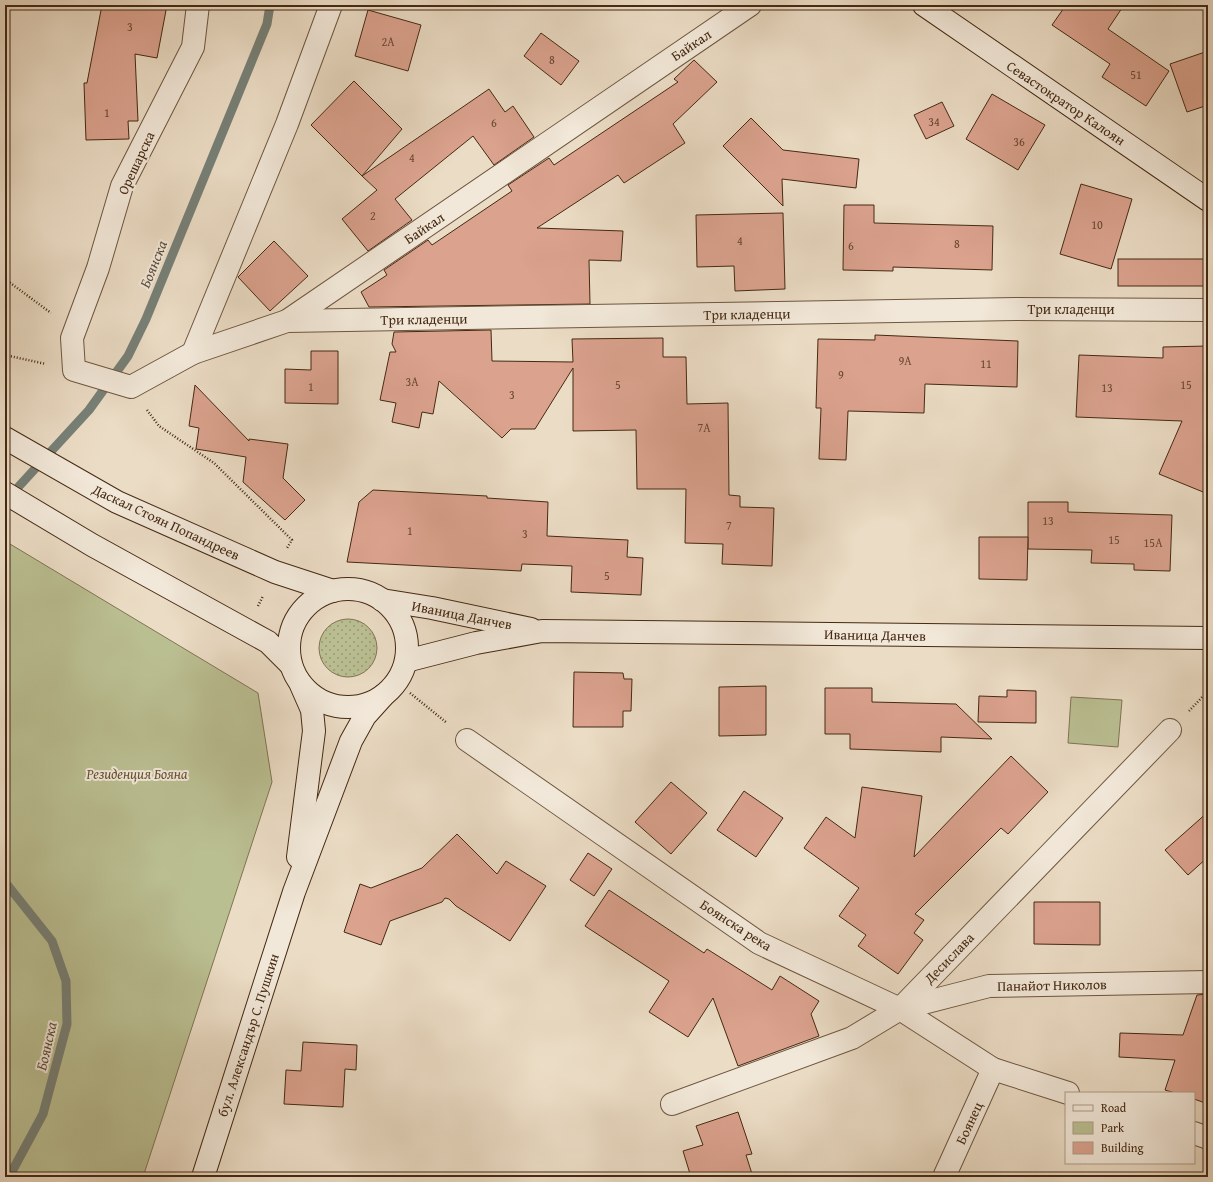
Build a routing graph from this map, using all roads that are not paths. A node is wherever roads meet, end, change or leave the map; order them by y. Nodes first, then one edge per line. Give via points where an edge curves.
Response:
1 (198, 5) edge
2 (331, 5) edge
3 (750, 5) edge
4 (924, 5) edge
5 (1208, 200) edge
6 (1208, 310) edge
7 (287, 321) junction
8 (193, 352) junction
9 (130, 387) joint
10 (5, 438) edge
11 (5, 492) edge
12 (333, 591) junction
13 (382, 600) junction
14 (542, 631) junction
15 (1208, 638) edge
16 (406, 661) junction
17 (291, 665) junction
18 (302, 685) junction
19 (383, 696) junction
20 (1170, 730) dead end
21 (466, 740) road end
22 (294, 892) junction
23 (1208, 982) edge
24 (900, 1009) junction
25 (993, 1069) junction
26 (1065, 1092) edge
27 (672, 1104) dead end
28 (1195, 1133) edge
29 (1208, 1138) edge
30 (203, 1177) edge
31 (944, 1177) edge

1 - 9 street, Орешарска via 193,47 122,186 98,268 72,338 74,370
2 - 8 street via 287,124
3 - 7 street, Байкал
4 - 5 street, Севастократор Калоян
6 - 7 street, Три кладенци via 1016,309
7 - 8 street, Байкал
8 - 9 street, Байкал
10 - 12 street, Даскал Стоян Попандреев via 117,502 275,572
11 - 17 street via 92,545 268,642
12 - 13 street via 368,592
12 - 17 street via 314,600 300,614 289,644
13 - 14 street, Иваница Данчев
13 - 16 street via 398,616 404,628
14 - 15 street, Иваница Данчев
14 - 16 street, Иваница Данчев via 476,643
16 - 19 street via 396,682
17 - 18 street
18 - 19 street via 315,697 331,705 364,705
18 - 22 street, бул. Александър С. Пушкин via 312,710 314,731
19 - 22 street, бул. Александър С. Пушкин via 365,716 351,741
20 - 24 street, Десислава
21 - 24 street, Боянска река via 759,943
22 - 30 street, бул. Александър С. Пушкин
23 - 24 street, Панайот Николов via 989,986
24 - 25 street, Боянска река
24 - 27 street, Десислава via 852,1038
25 - 26 street, Боянска река
25 - 31 street, Боянец
28 - 29 street

